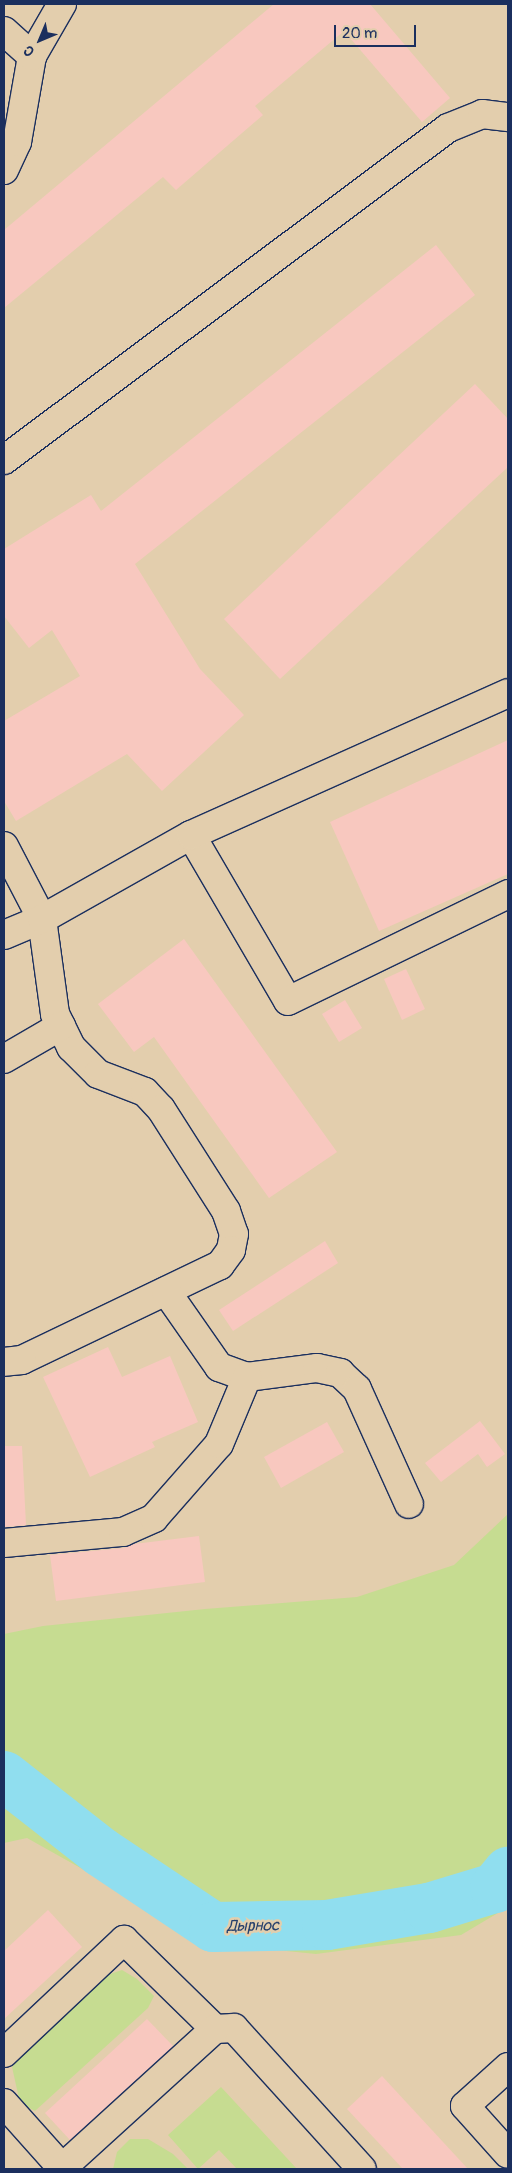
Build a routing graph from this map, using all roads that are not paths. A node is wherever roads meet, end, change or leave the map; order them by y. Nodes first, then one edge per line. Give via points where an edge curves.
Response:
1 (62, 4) edge
2 (4, 31) edge
3 (32, 56) junction
4 (508, 117) edge
5 (4, 170) edge
6 (4, 460) edge
7 (508, 693) edge
8 (191, 835) junction
9 (4, 846) edge
10 (508, 894) edge
11 (42, 919) junction
12 (4, 935) edge
13 (61, 1026) junction
14 (4, 1059) edge
15 (166, 1292) junction
16 (4, 1362) edge
17 (247, 1377) junction
18 (410, 1504) dead end
19 (4, 1543) edge
20 (215, 2029) junction
21 (4, 2053) edge
22 (508, 2066) edge
23 (4, 2103) edge
24 (508, 2154) edge
25 (63, 2169) edge
26 (362, 2169) edge

1 - 3 lane
2 - 3 lane
3 - 5 lane via 16,142
4 - 6 lane via 482,114 448,128
7 - 8 lane
8 - 10 lane via 288,1001
8 - 11 lane
9 - 11 lane
11 - 12 lane
11 - 13 lane via 55,1014
13 - 14 lane
13 - 15 lane via 71,1047 98,1074 145,1092 161,1109 226,1211 234,1234 231,1250 220,1266
15 - 16 lane via 22,1360
15 - 17 lane via 219,1367
17 - 18 lane via 317,1368 340,1373 357,1389
17 - 19 lane via 219,1444 154,1518 123,1532
20 - 21 lane via 124,1940
20 - 25 lane
20 - 26 lane via 234,2028
22 - 24 lane via 465,2106
23 - 25 lane

